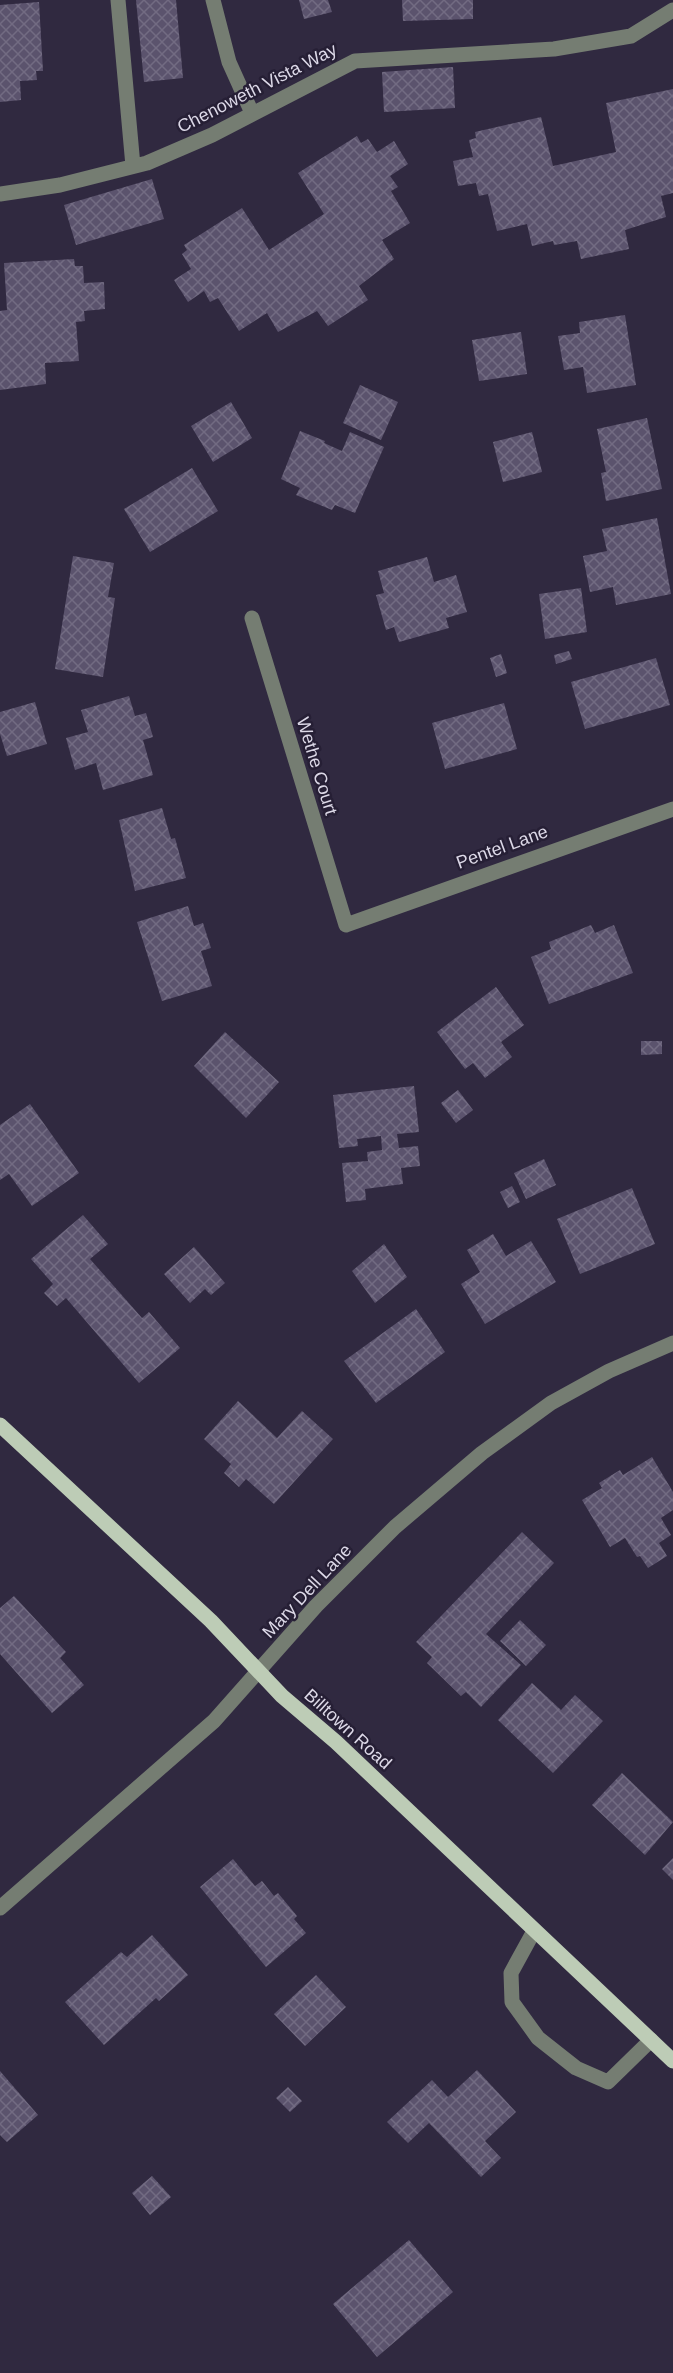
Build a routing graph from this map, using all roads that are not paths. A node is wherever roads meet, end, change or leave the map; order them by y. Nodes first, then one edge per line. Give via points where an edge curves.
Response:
1 (118, 0) edge
2 (213, 0) edge
3 (673, 10) edge
4 (252, 113) junction
5 (133, 166) junction
6 (0, 194) edge
7 (252, 618) dead end
8 (673, 809) edge
9 (346, 925) joint
10 (673, 1343) edge
11 (0, 1425) edge
12 (259, 1672) junction
13 (0, 1908) edge
14 (534, 1932) junction
15 (651, 2040) junction
16 (673, 2061) edge

1 - 5 street
2 - 4 street via 229,62
3 - 4 street, Chenoweth Vista Way via 631,36 554,49 355,61
4 - 5 street, Chenoweth Vista Way via 212,135
5 - 6 street, Chenoweth Vista Way via 60,185
7 - 9 street, Wethe Court
8 - 9 street, Pentel Lane
10 - 12 street, Mary Dell Lane via 609,1371 551,1403 482,1453 387,1535 316,1606
11 - 12 main road, Billtown Road via 211,1621
12 - 13 street, Mary Dell Lane via 214,1721
12 - 14 main road, Billtown Road
14 - 15 main road, Billtown Road
14 - 15 street via 511,1973 512,2002 538,2038 576,2068 608,2082
15 - 16 main road, Billtown Road

